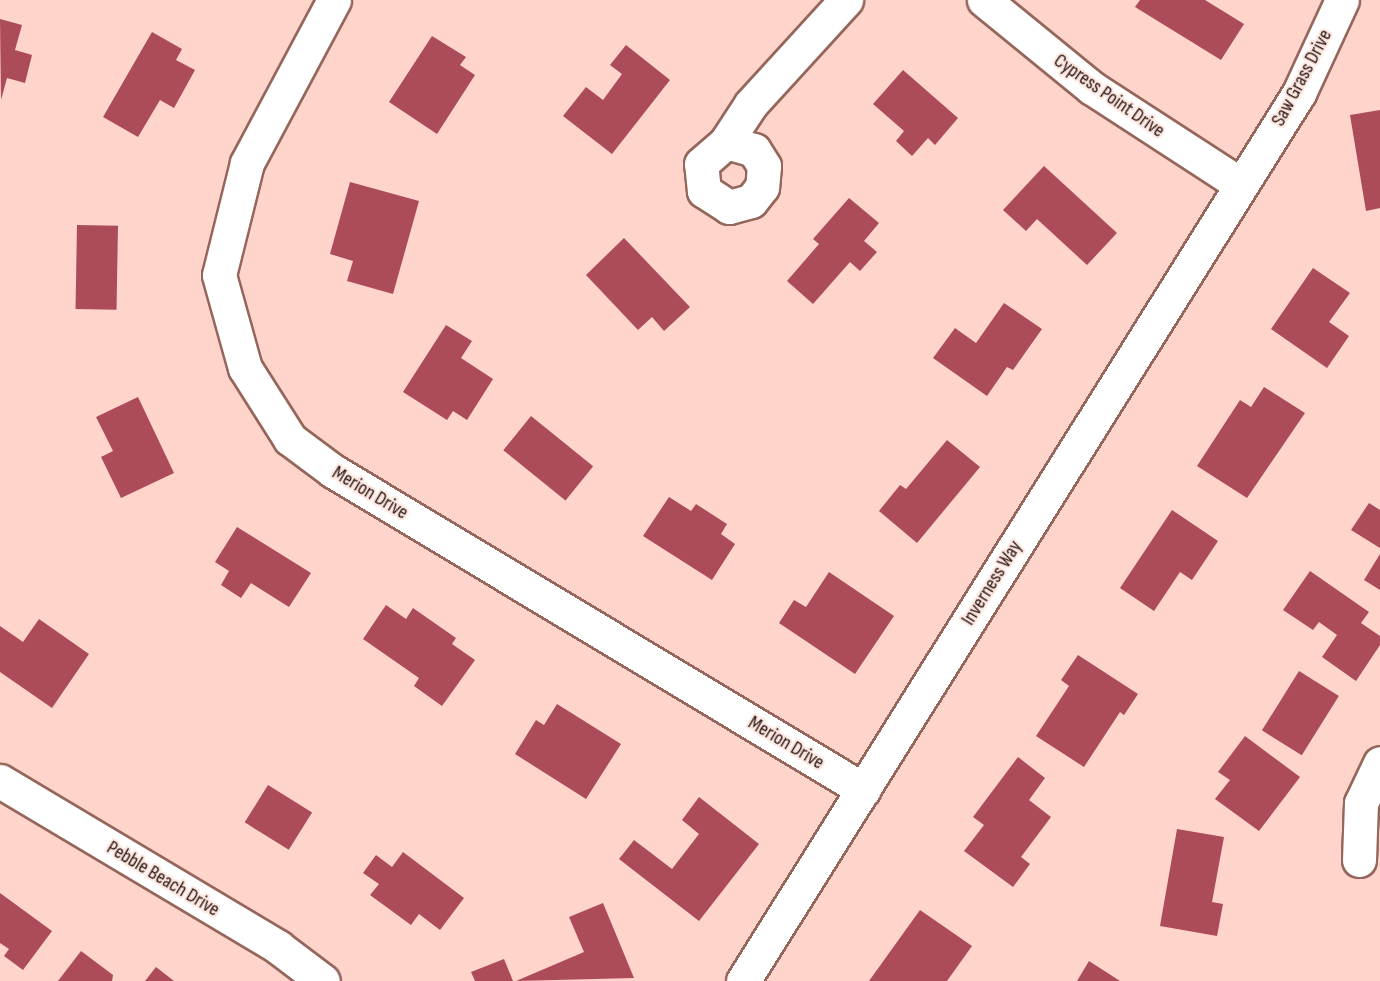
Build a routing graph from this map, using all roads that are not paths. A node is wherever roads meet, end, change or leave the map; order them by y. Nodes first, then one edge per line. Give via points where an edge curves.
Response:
1 (334, 0) edge
2 (846, 0) edge
3 (984, 0) edge
4 (1342, 0) edge
5 (726, 142) dead end
6 (1240, 184) junction
7 (1380, 764) edge
8 (0, 781) edge
9 (864, 790) junction
10 (1359, 860) dead end
11 (323, 981) edge
12 (743, 981) edge

1 - 9 street, Merion Drive via 247,163 219,275 245,368 290,440 333,471
2 - 5 street via 751,104
3 - 6 street, Cypress Point Drive via 1092,88
4 - 6 street, Saw Grass Drive via 1299,93
6 - 9 street, Inverness Way
7 - 10 street via 1361,803
8 - 11 street, Pebble Beach Drive via 278,947
9 - 12 street, Inverness Way

